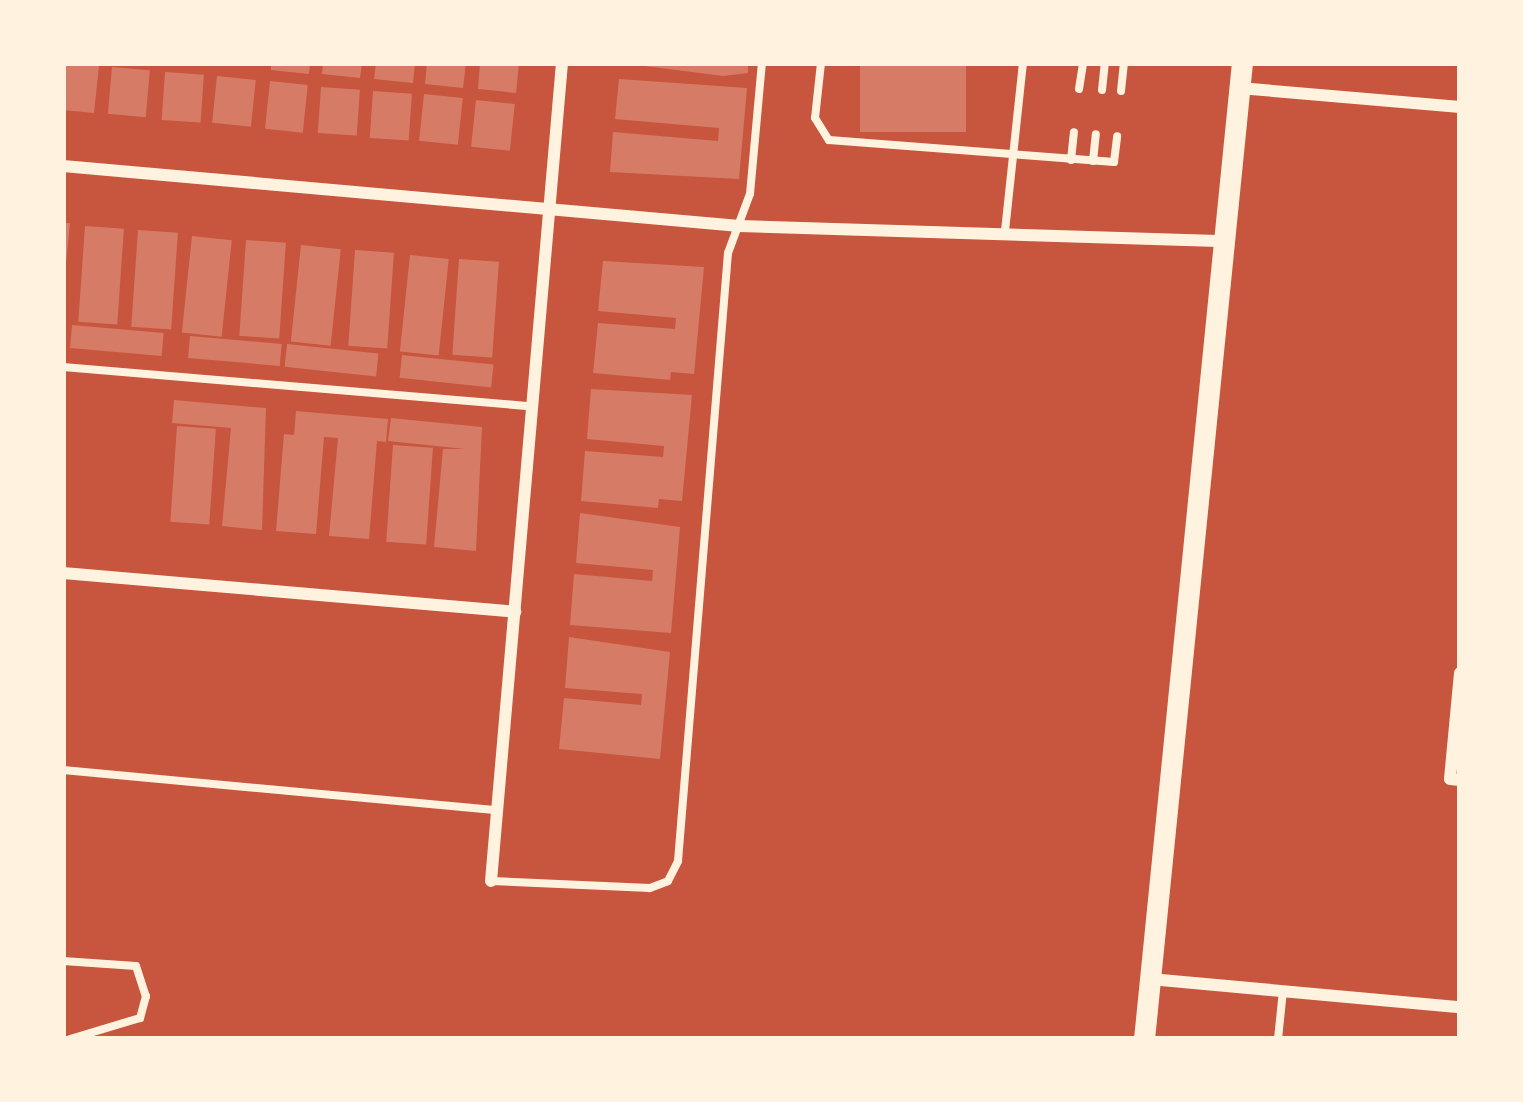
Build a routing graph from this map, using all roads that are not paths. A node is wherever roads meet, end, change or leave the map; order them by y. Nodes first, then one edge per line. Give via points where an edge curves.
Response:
1 (562, 63) edge
2 (762, 63) edge
3 (821, 63) edge
4 (1023, 63) edge
5 (1082, 63) edge
6 (1105, 63) edge
7 (1124, 63) edge
8 (1242, 63) edge
9 (1239, 88) junction
10 (1079, 89) dead end
11 (1102, 90) dead end
12 (1121, 91) dead end
13 (1460, 106) edge
14 (1074, 132) dead end
15 (1096, 134) dead end
16 (1117, 136) dead end
17 (1013, 155) junction
18 (1071, 160) junction
19 (1093, 161) junction
20 (63, 166) edge
21 (549, 208) junction
22 (739, 226) junction
23 (1005, 231) junction
24 (1227, 241) junction
25 (63, 368) edge
26 (532, 406) junction
27 (63, 573) edge
28 (515, 612) junction
29 (1460, 673) edge
30 (63, 770) edge
31 (1455, 780) edge
32 (497, 810) junction
33 (491, 880) joint
34 (63, 961) edge
35 (1150, 980) junction
36 (1283, 991) junction
37 (1460, 1006) edge
38 (70, 1039) edge
39 (1144, 1039) edge
40 (1278, 1039) edge

1 - 21 street
2 - 22 lane via 750,194
3 - 17 lane via 815,118 829,140
4 - 17 lane
5 - 10 lane
6 - 11 lane
7 - 12 lane
8 - 9 main road
9 - 13 street
9 - 24 main road
14 - 18 lane
15 - 19 lane
16 - 19 lane via 1114,162
17 - 18 lane
17 - 23 lane
18 - 19 lane
20 - 21 street
21 - 22 street
21 - 26 street
22 - 23 street
22 - 33 lane via 728,253 678,861 668,881 650,888
23 - 24 street
24 - 35 main road
25 - 26 lane
26 - 28 street
27 - 28 street
28 - 32 street
29 - 31 street
30 - 32 lane
32 - 33 street
34 - 38 lane via 136,966 146,996 140,1018
35 - 36 street
35 - 39 main road
36 - 37 street
36 - 40 lane

